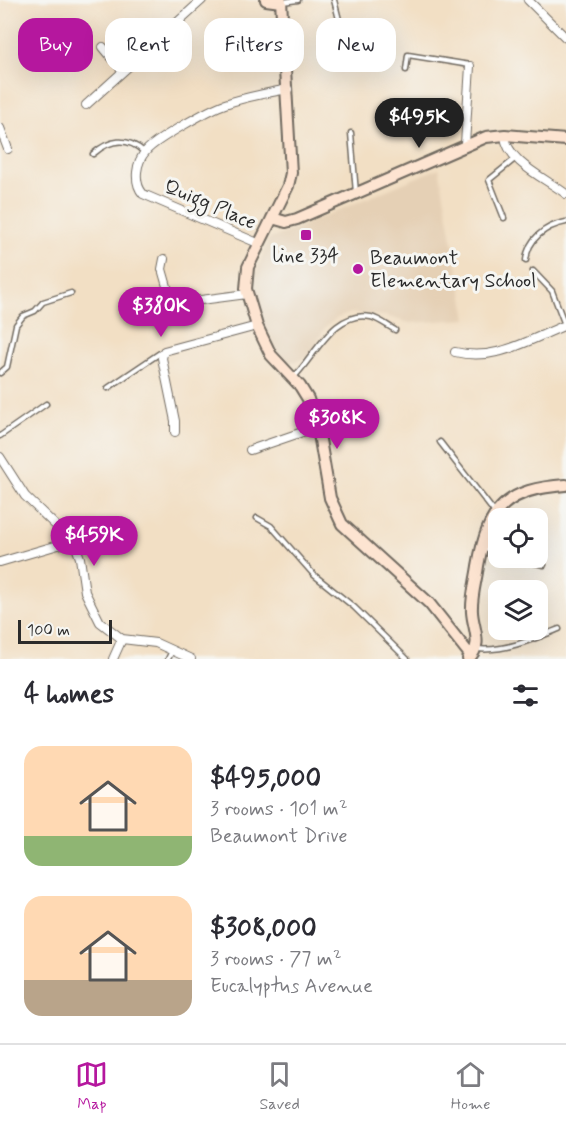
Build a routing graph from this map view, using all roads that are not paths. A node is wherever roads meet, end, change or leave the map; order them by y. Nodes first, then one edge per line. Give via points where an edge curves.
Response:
1 (202, 0) edge
2 (266, 0) edge
3 (298, 0) edge
4 (334, 0) edge
5 (528, 0) edge
6 (281, 1) edge
7 (181, 18) edge
8 (339, 18) edge
9 (566, 38) edge
10 (103, 47) dead end
11 (105, 49) edge
12 (470, 66) joint
13 (406, 70) dead end
14 (120, 72) edge
15 (288, 89) junction
16 (86, 105) dead end
17 (0, 128) edge
18 (351, 133) dead end
19 (505, 135) junction
20 (566, 140) edge
21 (465, 144) junction
22 (8, 149) dead end
23 (145, 152) junction
24 (93, 154) dead end
25 (517, 157) junction
26 (356, 194) junction
27 (566, 194) edge
28 (272, 218) junction
29 (504, 218) dead end
30 (566, 222) edge
31 (260, 244) junction
32 (164, 260) dead end
33 (526, 260) dead end
34 (533, 271) dead end
35 (71, 292) dead end
36 (247, 294) junction
37 (172, 304) junction
38 (138, 317) dead end
39 (566, 325) edge
40 (257, 326) junction
41 (395, 330) dead end
42 (164, 351) junction
43 (455, 352) dead end
44 (0, 373) edge
45 (293, 378) junction
46 (108, 388) dead end
47 (46, 404) dead end
48 (317, 427) junction
49 (175, 432) dead end
50 (0, 436) edge
51 (440, 442) dead end
52 (250, 450) dead end
53 (0, 457) edge
54 (566, 485) edge
55 (491, 508) edge
56 (504, 508) edge
57 (257, 518) dead end
58 (488, 527) edge
59 (72, 541) junction
60 (481, 546) junction
61 (488, 548) edge
62 (0, 562) edge
63 (559, 629) dead end
64 (122, 639) junction
65 (172, 650) junction
66 (472, 656) edge
67 (113, 659) edge
68 (168, 659) edge
69 (191, 659) edge
70 (407, 659) edge

1 - 7 street
2 - 6 main road
3 - 6 lane
4 - 8 lane
5 - 9 street
6 - 15 main road
10 - 11 street
12 - 13 lane via 408,55
12 - 21 street
14 - 16 street
15 - 23 street via 226,103
15 - 28 main road via 291,173
17 - 22 street
18 - 26 lane
19 - 20 main road
19 - 21 main road
19 - 25 street via 508,148
21 - 26 main road
23 - 24 lane via 134,144 119,141
23 - 31 street, Quigg Place via 137,173 139,190
25 - 27 street
25 - 29 lane via 489,180
26 - 28 main road via 297,219 286,222
28 - 31 main road
30 - 33 lane via 548,228 534,239 527,248
31 - 36 main road via 248,267
32 - 37 street via 162,269
34 - 39 lane via 552,291
35 - 44 lane via 43,302 15,325 7,367
36 - 37 street
36 - 40 main road
37 - 38 street
39 - 43 street via 492,355 473,357
40 - 42 street
40 - 45 main road via 266,348
41 - 45 lane via 373,317 350,318 332,329
42 - 46 lane
42 - 49 street
45 - 48 main road via 308,399
47 - 50 lane
48 - 52 street
48 - 66 main road via 330,498 342,524 429,603
51 - 55 lane
53 - 59 street via 25,496
54 - 56 main road via 525,491
57 - 70 lane via 271,526 314,575 354,607
58 - 60 main road
59 - 62 street
59 - 64 street via 93,613 107,630
60 - 61 lane
60 - 66 main road via 472,609
63 - 66 lane
64 - 65 street
64 - 67 street
65 - 68 lane
65 - 69 street

